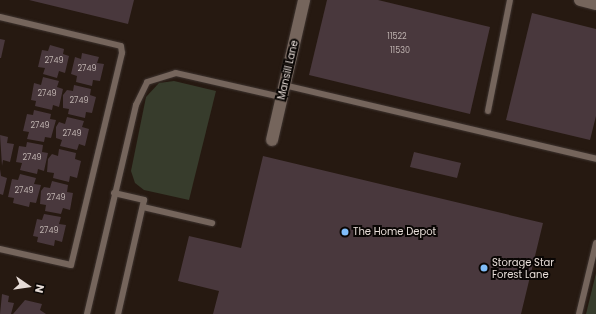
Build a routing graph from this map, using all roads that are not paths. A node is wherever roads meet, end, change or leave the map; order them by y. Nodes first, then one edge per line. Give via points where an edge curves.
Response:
1 (304, 0) edge
2 (510, 0) edge
3 (580, 0) edge
4 (596, 4) edge
5 (0, 17) edge
6 (284, 85) junction
7 (281, 97) junction
8 (488, 111) dead end
9 (272, 140) dead end
10 (596, 159) edge
11 (114, 193) junction
12 (143, 207) junction
13 (212, 223) dead end
14 (596, 243) edge
15 (0, 249) edge
16 (87, 314) edge
17 (118, 314) edge
18 (579, 314) edge

1 - 6 street, Mansill Lane
2 - 8 lane
3 - 4 street
5 - 15 lane via 121,46 122,53 71,265
6 - 7 street, Mansill Lane
6 - 10 lane
7 - 9 street, Mansill Lane
7 - 11 lane via 176,74 154,77 140,91
11 - 12 lane via 144,200
11 - 16 lane
12 - 13 lane
12 - 17 lane
14 - 18 lane

